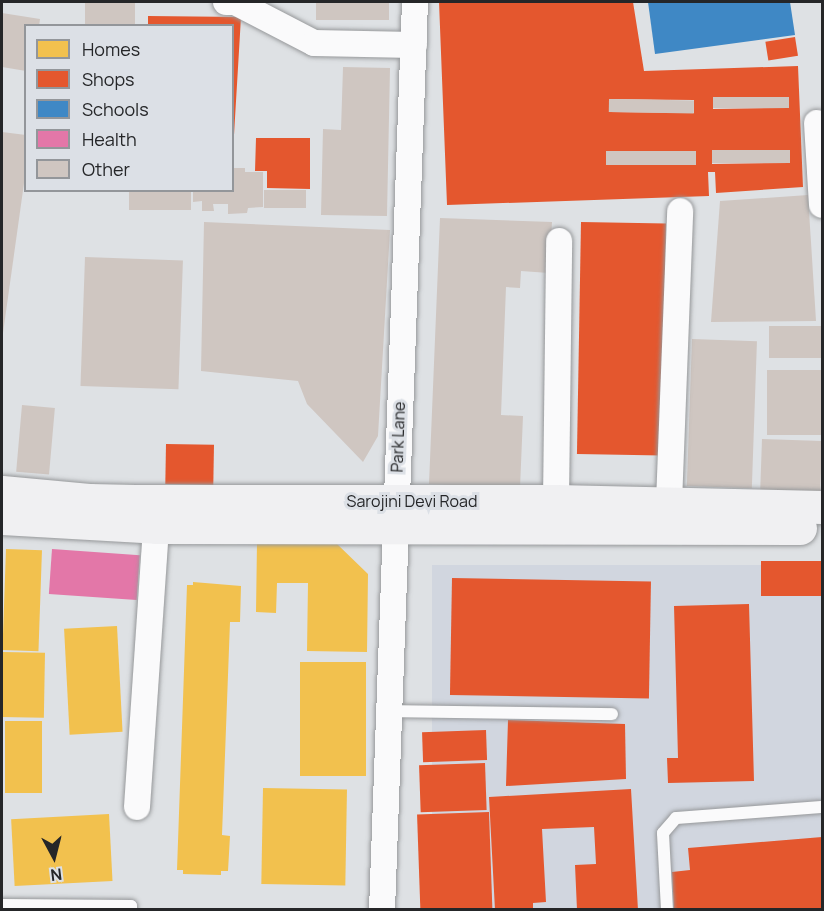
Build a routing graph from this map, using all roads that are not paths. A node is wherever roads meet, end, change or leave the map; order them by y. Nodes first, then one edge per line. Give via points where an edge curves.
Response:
1 (226, 2) edge
2 (415, 2) edge
3 (414, 45) junction
4 (817, 123) dead end
5 (822, 205) edge
6 (680, 211) dead end
7 (559, 241) dead end
8 (2, 492) edge
9 (556, 501) junction
10 (669, 503) junction
11 (822, 507) edge
12 (395, 514) junction
13 (2, 518) edge
14 (156, 527) junction
15 (822, 528) edge
16 (389, 711) junction
17 (612, 714) dead end
18 (137, 807) dead end
19 (822, 807) edge
20 (2, 905) edge
21 (131, 909) edge
22 (382, 909) edge
23 (667, 909) edge

1 - 3 street via 235,2 314,43
2 - 3 street, Park Lane
3 - 12 street, Park Lane
4 - 5 street
6 - 10 street
7 - 9 street
8 - 12 main road, Sarojini Devi Road via 89,500
9 - 10 main road, Sarojini Devi Road
9 - 12 main road, Sarojini Devi Road
10 - 11 main road, Sarojini Devi Road
12 - 14 main road, Sarojini Devi Road
12 - 15 main road, Sarojini Devi Road
12 - 16 street, Park Lane
13 - 14 main road, Sarojini Devi Road
14 - 18 street
16 - 17 lane
16 - 22 street, Park Lane
19 - 23 lane via 676,818 663,833
20 - 21 lane

